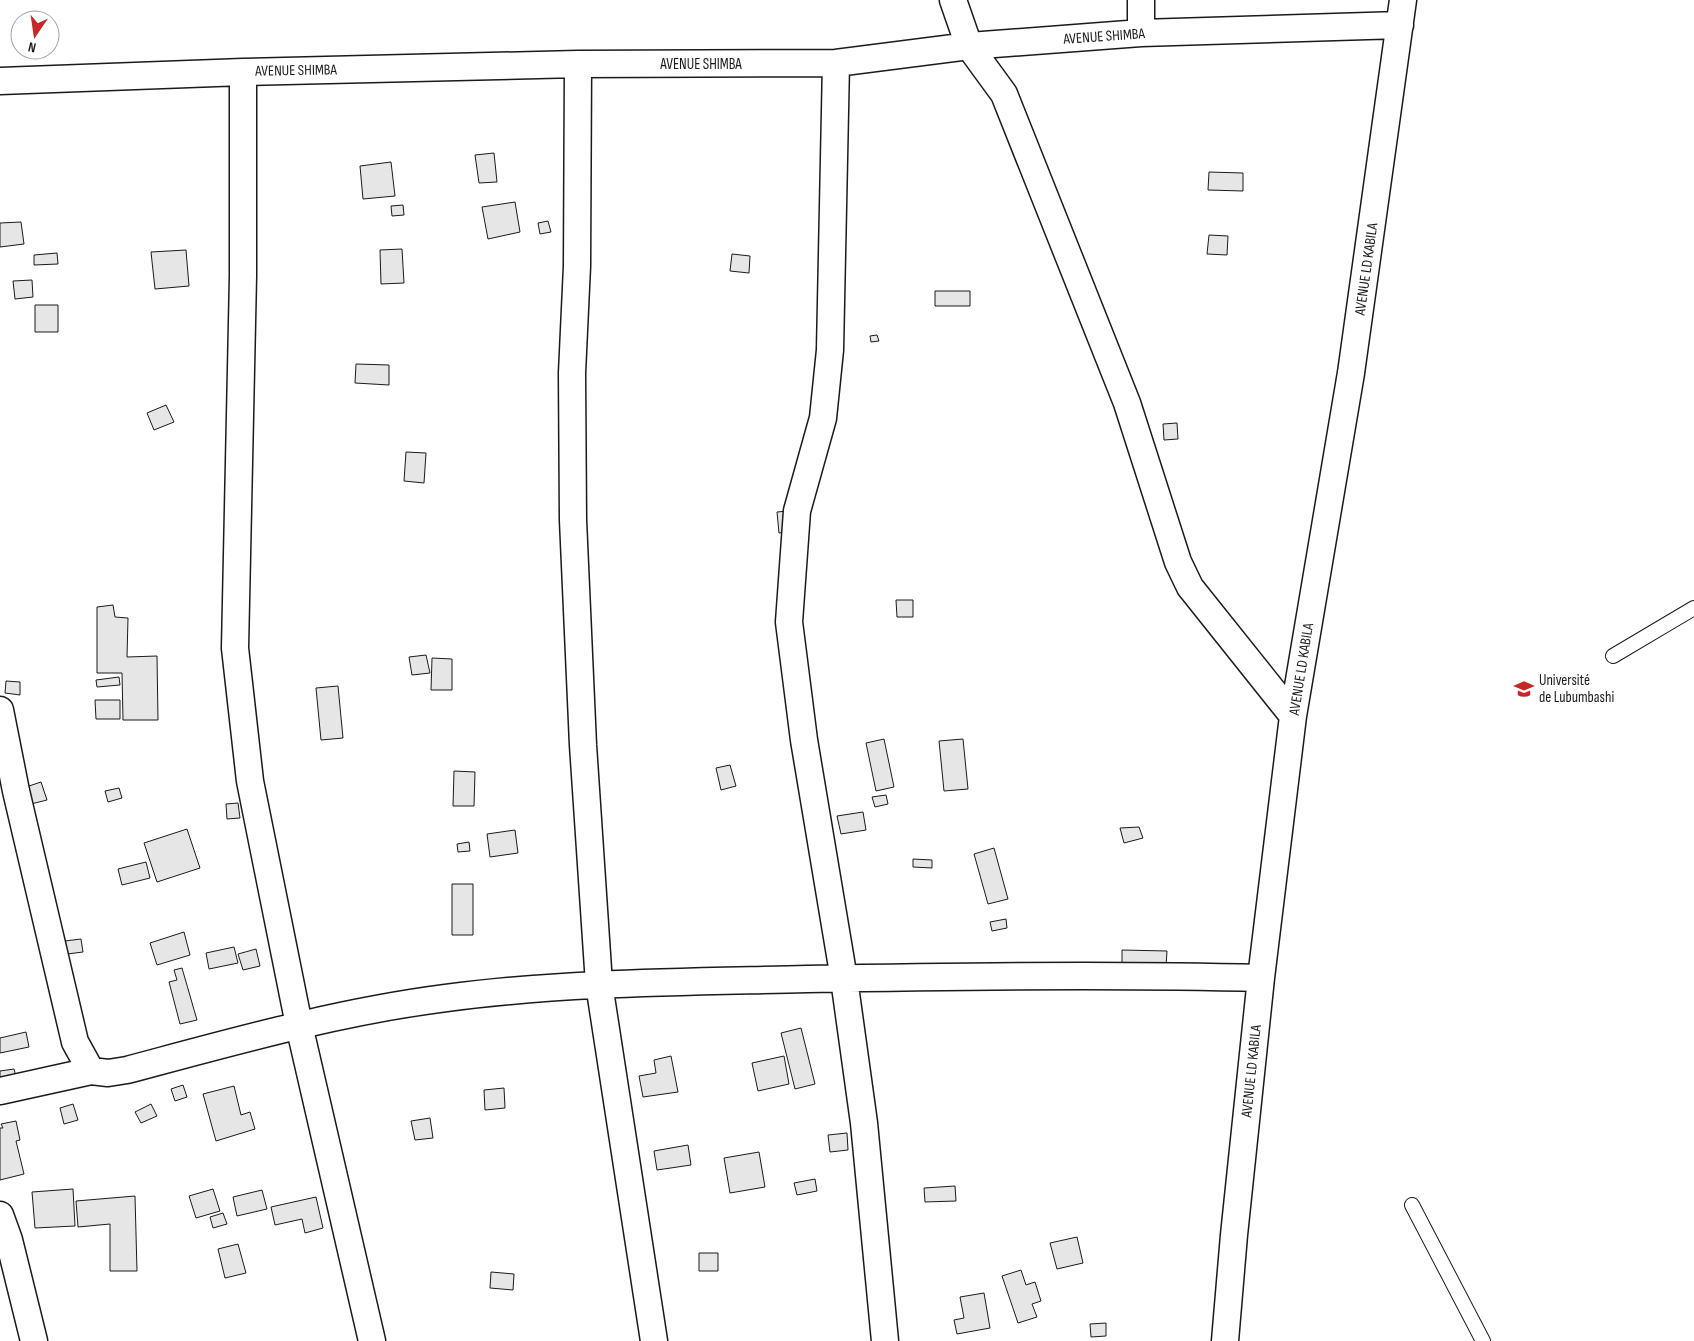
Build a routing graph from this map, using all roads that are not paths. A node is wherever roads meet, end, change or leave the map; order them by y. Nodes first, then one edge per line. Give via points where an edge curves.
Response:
1 (953, 0) edge
2 (1141, 0) edge
3 (1403, 0) edge
4 (1400, 26) junction
5 (1141, 33) junction
6 (969, 46) junction
7 (836, 63) junction
8 (578, 64) junction
9 (243, 72) junction
10 (0, 82) edge
11 (1694, 608) edge
12 (1613, 656) dead end
13 (0, 710) edge
14 (1293, 716) junction
15 (844, 978) junction
16 (1261, 978) junction
17 (599, 984) junction
18 (299, 1025) junction
19 (91, 1071) junction
20 (0, 1092) edge
21 (1412, 1205) dead end
22 (0, 1215) edge
23 (34, 1341) edge
24 (372, 1341) edge
25 (654, 1341) edge
26 (885, 1341) edge
27 (1225, 1341) edge
28 (1483, 1341) edge

1 - 6 street
2 - 5 street
3 - 4 street, AVENUE LD KABILA
4 - 5 street, AVENUE SHIMBA
4 - 14 street, AVENUE LD KABILA via 1351,373
5 - 6 street, AVENUE SHIMBA
6 - 7 street, AVENUE SHIMBA
6 - 14 street via 1004,94 1127,402 1190,587
7 - 8 street, AVENUE SHIMBA
7 - 15 street via 828,385 823,418 797,511 789,622 804,740
8 - 9 street, AVENUE SHIMBA
8 - 17 street via 577,266 572,373 573,520 583,745
9 - 10 street, AVENUE SHIMBA
9 - 18 street via 243,276 235,648 250,781
11 - 12 lane
13 - 19 street via 75,1042
14 - 16 street, AVENUE LD KABILA
15 - 16 street via 1157,975
15 - 17 street
15 - 26 street via 864,1123
16 - 27 street, AVENUE LD KABILA
17 - 18 street via 446,998
17 - 25 street
18 - 19 street via 127,1070
18 - 24 street
19 - 20 street
21 - 28 lane
22 - 23 street

